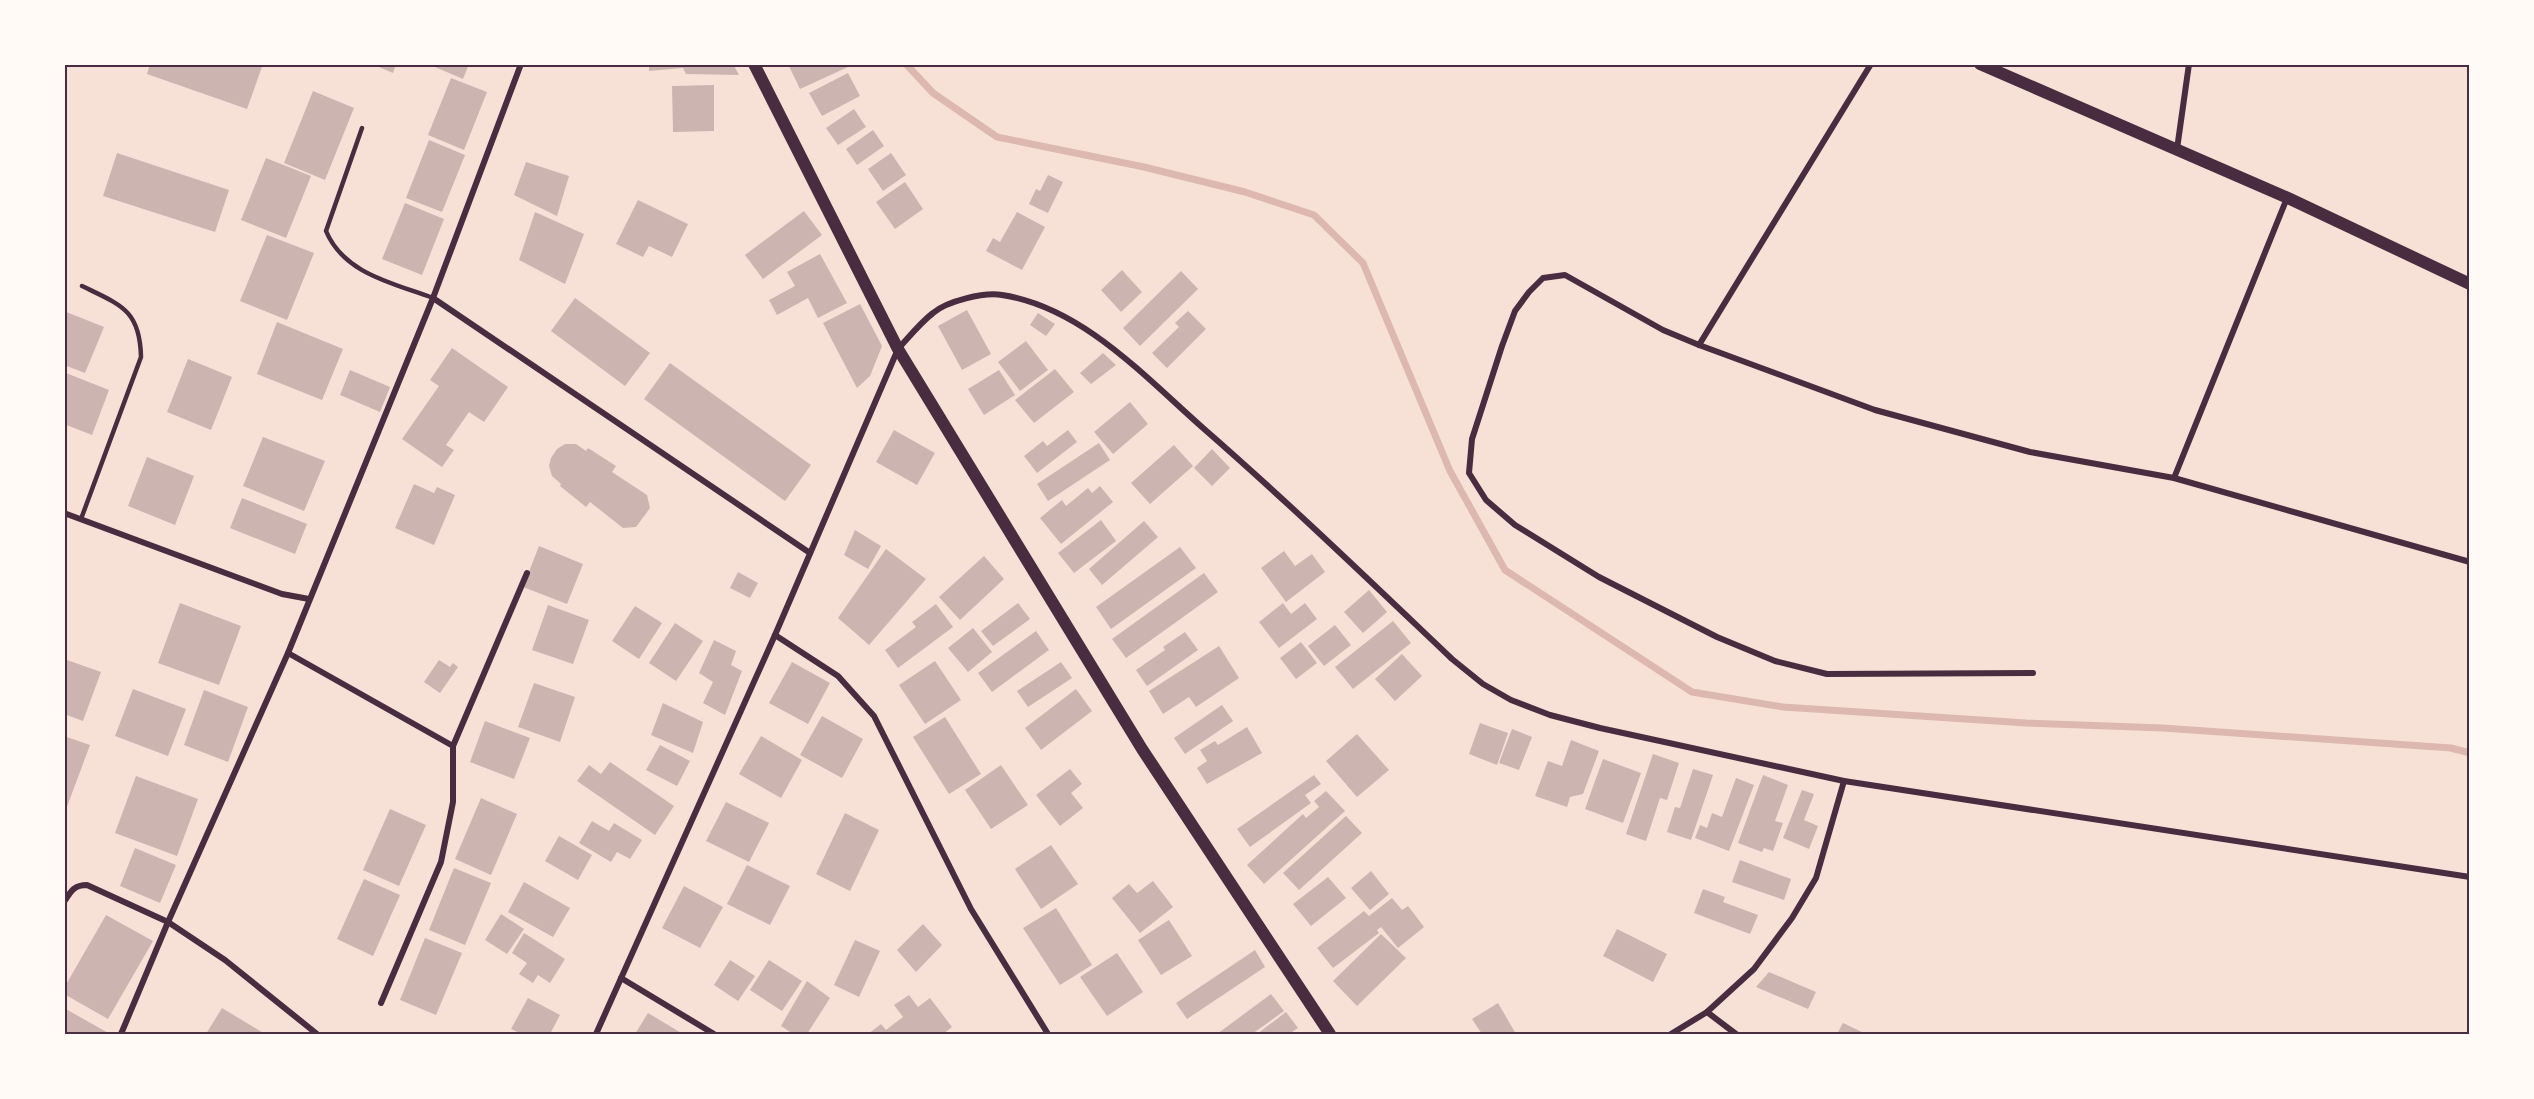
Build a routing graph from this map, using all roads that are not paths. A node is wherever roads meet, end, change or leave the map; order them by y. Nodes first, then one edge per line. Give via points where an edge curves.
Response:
1 (521, 64) edge
2 (754, 64) edge
3 (1871, 64) edge
4 (1980, 64) edge
5 (2189, 64) edge
6 (362, 128) dead end
7 (2177, 149) junction
8 (2288, 198) junction
9 (2469, 284) edge
10 (82, 286) dead end
11 (433, 298) junction
12 (1699, 345) junction
13 (898, 349) junction
14 (2174, 478) junction
15 (64, 513) edge
16 (81, 519) junction
17 (810, 553) junction
18 (2469, 562) edge
19 (527, 573) dead end
20 (309, 599) junction
21 (775, 635) junction
22 (288, 653) junction
23 (2033, 673) dead end
24 (453, 747) junction
25 (1844, 781) junction
26 (2469, 877) edge
27 (64, 902) edge
28 (168, 922) junction
29 (621, 978) junction
30 (381, 1003) dead end
31 (1707, 1012) junction
32 (121, 1035) edge
33 (317, 1035) edge
34 (596, 1035) edge
35 (714, 1035) edge
36 (1048, 1035) edge
37 (1330, 1035) edge
38 (1671, 1035) edge
39 (1736, 1035) edge

1 - 11 street
2 - 13 main road
3 - 12 street
4 - 7 main road
5 - 7 street
6 - 11 lane via 326,231 344,259 362,271
7 - 8 main road
8 - 9 main road
8 - 14 street
10 - 16 lane via 117,304 136,324 141,357
11 - 17 street
11 - 20 street
12 - 14 street via 1921,423 2030,452
12 - 23 street via 1663,330 1565,275 1543,278 1515,311 1472,439 1469,473 1486,500 1515,525 1599,577 1717,637 1775,661 1827,674
13 - 17 street
13 - 25 street via 934,311 972,296 1000,295 1040,305 1111,348 1268,485 1483,684 1550,715
13 - 37 main road via 1142,748
14 - 18 street
15 - 16 street
16 - 20 street via 282,594
17 - 21 street
19 - 24 street
20 - 22 street
21 - 29 street
21 - 36 street via 838,676 874,716 971,909
22 - 24 street
22 - 28 street
24 - 30 street via 453,802 441,862
25 - 26 street
25 - 31 street via 1816,878 1754,969
27 - 28 street via 71,890 87,885
28 - 32 street
28 - 33 street via 225,960
29 - 34 street
29 - 35 street
31 - 38 street
31 - 39 street

